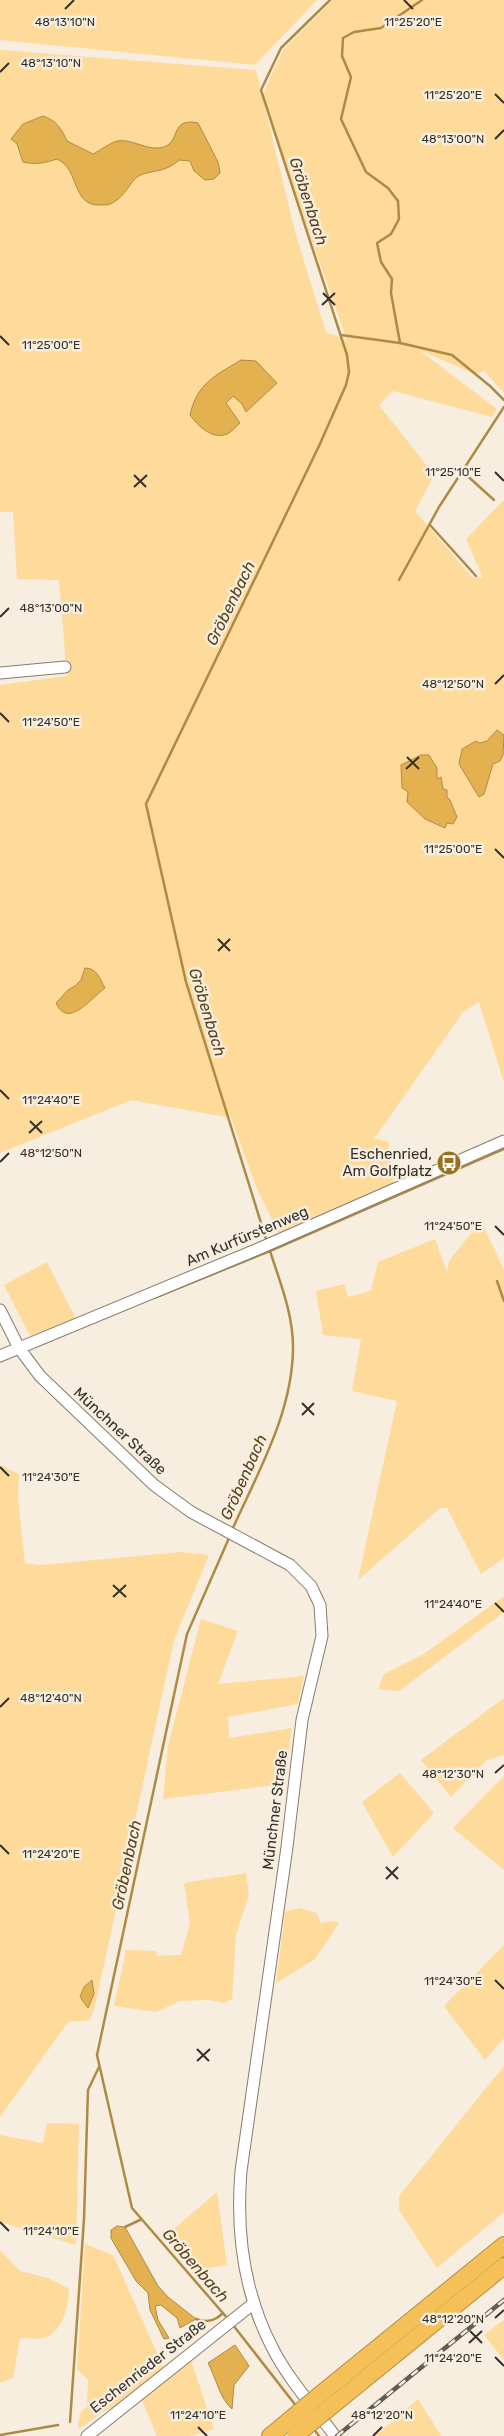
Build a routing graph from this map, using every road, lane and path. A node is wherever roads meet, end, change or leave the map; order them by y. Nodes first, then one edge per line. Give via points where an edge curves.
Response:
1 (65, 666) dead end
2 (0, 674) edge
3 (504, 1141) edge
4 (0, 1310) edge
5 (23, 1346) junction
6 (0, 1356) edge
7 (504, 2245) edge
8 (504, 2266) edge
9 (254, 2303) junction
10 (328, 2399) junction
11 (275, 2432) edge
12 (87, 2436) edge
13 (295, 2436) edge
14 (335, 2436) edge

1 - 2 street
3 - 5 street, Am Kurfürstenweg via 258,1249
4 - 5 street, Münchner Straße
5 - 6 street, Am Kurfürstenweg
5 - 9 street, Münchner Straße via 40,1376 154,1485 191,1512 290,1565 311,1586 320,1605 322,1621 315,1671 301,1728 241,2171 240,2237
7 - 10 highway
8 - 10 highway
9 - 12 street, Eschenrieder Straße
9 - 14 street, Münchner Straße via 274,2350
10 - 11 highway, bridge
10 - 13 highway, bridge

